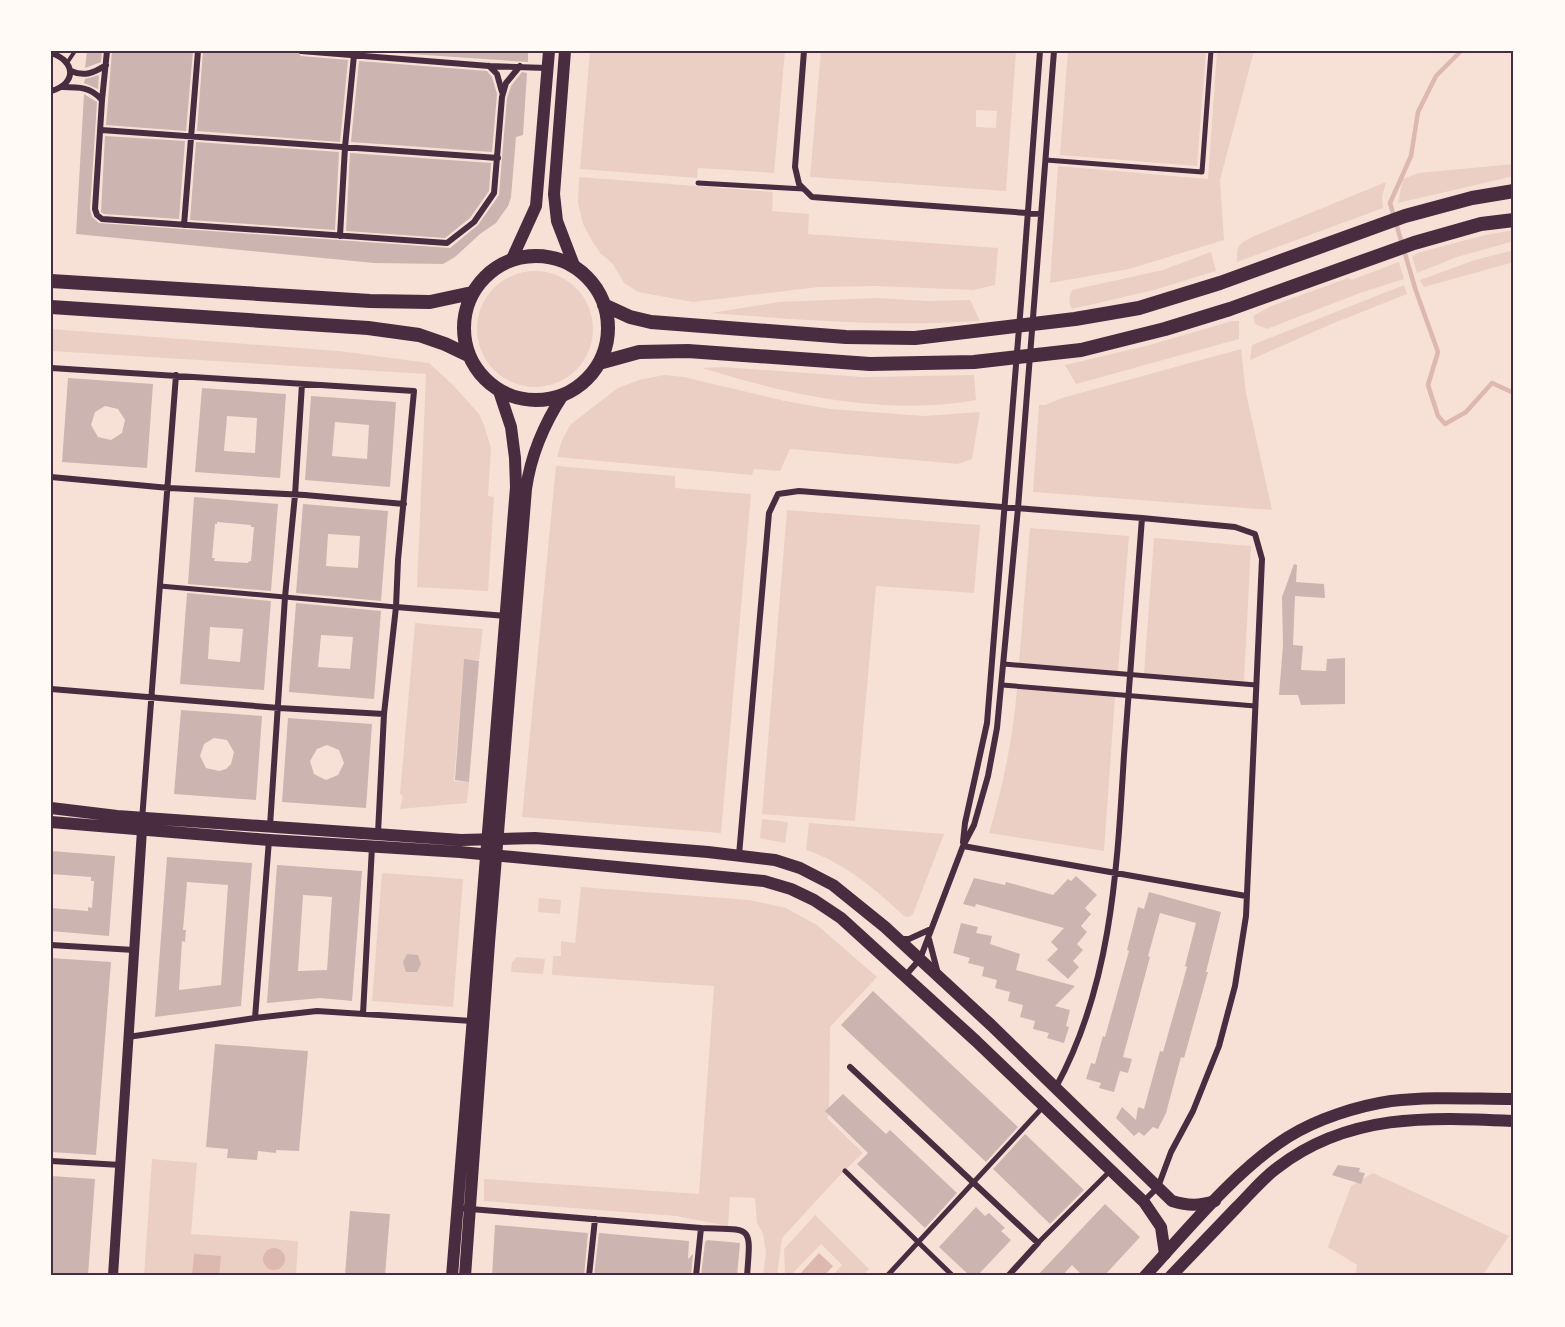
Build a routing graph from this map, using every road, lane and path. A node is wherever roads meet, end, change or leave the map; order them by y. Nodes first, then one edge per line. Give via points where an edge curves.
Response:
1 (75, 51) edge
2 (107, 51) edge
3 (198, 51) edge
4 (301, 51) edge
5 (549, 51) edge
6 (565, 51) edge
7 (804, 51) edge
8 (1040, 51) edge
9 (1054, 51) edge
10 (1211, 51) edge
11 (51, 53) edge
12 (354, 55) junction
13 (67, 63) junction
14 (106, 65) junction
15 (489, 66) junction
16 (520, 66) junction
17 (547, 68) junction
18 (71, 71) junction
19 (63, 87) junction
20 (51, 91) edge
21 (503, 97) junction
22 (102, 100) junction
23 (101, 130) junction
24 (192, 136) junction
25 (345, 147) junction
26 (498, 158) junction
27 (1046, 160) junction
28 (698, 183) dead end
29 (804, 189) junction
30 (1514, 191) edge
31 (1028, 213) junction
32 (1041, 214) junction
33 (1514, 220) edge
34 (184, 225) junction
35 (340, 236) junction
36 (511, 261) junction
37 (574, 268) junction
38 (51, 275) edge
39 (51, 281) edge
40 (126, 286) junction
41 (472, 293) junction
42 (604, 305) junction
43 (51, 307) edge
44 (468, 355) junction
45 (599, 363) junction
46 (51, 368) edge
47 (176, 375) junction
48 (302, 384) junction
49 (499, 391) junction
50 (563, 395) junction
51 (51, 477) edge
52 (168, 488) junction
53 (295, 495) junction
54 (404, 504) junction
55 (1005, 507) junction
56 (1018, 508) junction
57 (1142, 518) junction
58 (160, 586) junction
59 (285, 597) junction
60 (396, 607) junction
61 (506, 616) junction
62 (1004, 664) junction
63 (1130, 675) junction
64 (1002, 685) junction
65 (1256, 685) junction
66 (51, 689) edge
67 (1129, 695) junction
68 (150, 698) junction
69 (1255, 706) junction
70 (279, 708) junction
71 (384, 714) junction
72 (51, 808) edge
73 (143, 817) junction
74 (51, 822) edge
75 (270, 827) junction
76 (142, 830) junction
77 (378, 832) junction
78 (493, 838) junction
79 (269, 840) junction
80 (963, 846) junction
81 (372, 847) junction
82 (739, 855) junction
83 (491, 856) junction
84 (1116, 873) junction
85 (1246, 896) junction
86 (931, 929) junction
87 (928, 937) junction
88 (897, 939) junction
89 (51, 945) edge
90 (134, 950) junction
91 (920, 959) junction
92 (905, 976) junction
93 (940, 978) junction
94 (363, 1014) junction
95 (255, 1018) junction
96 (472, 1021) junction
97 (128, 1037) junction
98 (850, 1067) dead end
99 (1056, 1088) junction
100 (1514, 1099) edge
101 (1044, 1107) junction
102 (1514, 1121) edge
103 (51, 1161) edge
104 (121, 1165) junction
105 (844, 1170) dead end
106 (1111, 1170) junction
107 (974, 1183) junction
108 (1158, 1187) junction
109 (1215, 1201) junction
110 (1144, 1202) junction
111 (464, 1209) junction
112 (595, 1219) junction
113 (701, 1228) junction
114 (918, 1242) junction
115 (1038, 1244) junction
116 (1165, 1254) junction
117 (113, 1276) edge
118 (452, 1276) edge
119 (465, 1276) edge
120 (589, 1276) edge
121 (696, 1276) edge
122 (747, 1276) edge
123 (887, 1276) edge
124 (953, 1276) edge
125 (1008, 1276) edge
126 (1145, 1276) edge
127 (1171, 1276) edge

1 - 13 lane
2 - 14 street
3 - 24 street
4 - 12 street
5 - 17 main road
6 - 37 main road via 554,195 557,221
7 - 29 street via 795,167
8 - 31 street
9 - 27 street
10 - 27 street via 1202,172
11 - 13 street
12 - 15 street
12 - 25 street
13 - 18 street
14 - 18 street via 89,74
14 - 22 street
15 - 16 street
15 - 21 street via 497,74
16 - 17 street
16 - 21 street via 507,83
17 - 36 main road via 536,206
18 - 19 street
19 - 20 street
19 - 22 street via 87,89
21 - 26 street
22 - 23 street
23 - 24 street
23 - 34 street via 97,215 102,219
24 - 25 street
24 - 34 street
25 - 26 street
25 - 35 street
26 - 35 street via 494,193 486,208 447,243
27 - 32 street
28 - 29 street
29 - 31 street via 812,196
30 - 42 highway via 1406,216 1139,308 1075,319 915,338 846,337 651,322
31 - 32 street
31 - 55 street
32 - 56 street
33 - 45 highway via 1481,224 1414,243 1230,309 1081,350 974,362 870,364 688,351 639,352
34 - 35 street
36 - 37 highway via 533,256 555,259
36 - 41 highway via 496,268
37 - 42 highway via 592,284
38 - 40 street
39 - 40 highway
40 - 41 highway via 370,301 430,302
41 - 44 highway via 465,313
42 - 45 highway via 608,324
43 - 44 highway via 368,328 419,334
44 - 49 highway via 480,375
45 - 50 highway via 584,382
46 - 47 street
47 - 48 street
47 - 52 street
48 - 53 street
48 - 54 street via 414,391
49 - 50 highway via 519,399 542,400
49 - 61 main road via 511,427 516,487
50 - 78 main road via 549,416 528,474
51 - 52 street
52 - 53 street
52 - 58 street
53 - 54 street
53 - 59 street
54 - 60 street
55 - 56 street
55 - 80 street via 987,723
55 - 82 street via 799,491 778,494 769,513
56 - 57 street
56 - 62 street
57 - 63 street
57 - 65 street via 1235,527 1255,534 1262,559
58 - 59 street
58 - 68 street
59 - 60 street
59 - 70 street
60 - 61 street
60 - 71 street
61 - 78 main road
62 - 63 street
62 - 64 street
63 - 65 street
63 - 67 street
64 - 67 street
64 - 80 street via 988,776 974,825
65 - 69 street
66 - 68 street
67 - 69 street
67 - 84 street
68 - 70 street
68 - 73 street
69 - 85 street
70 - 71 street
70 - 75 street
71 - 77 street
72 - 73 main road
73 - 75 main road
73 - 76 street
74 - 76 main road
75 - 77 main road
76 - 79 main road
76 - 90 street
77 - 78 main road via 461,840
78 - 82 main road
78 - 83 main road
79 - 81 main road
79 - 95 street
80 - 84 street
80 - 86 street
81 - 83 main road
81 - 94 street
82 - 88 main road via 783,862 833,885
83 - 92 main road via 764,881 814,900 841,918
83 - 96 main road
83 - 111 main road
84 - 85 street
84 - 99 street via 1098,977 1072,1058
85 - 108 street via 1235,986 1220,1046
86 - 87 street
86 - 88 street via 909,939
87 - 91 street
87 - 93 street
88 - 91 main road
89 - 90 street
90 - 97 street
91 - 92 street
91 - 93 main road
92 - 101 main road
93 - 99 main road
94 - 95 street via 317,1011
94 - 96 street
95 - 97 street
96 - 111 main road
97 - 104 street
98 - 107 street
99 - 108 main road
100 - 109 main road via 1430,1098 1390,1101 1358,1109 1290,1136 1258,1159
101 - 106 main road
101 - 107 street
102 - 127 main road via 1448,1118 1383,1122 1307,1148 1276,1168
103 - 104 street
104 - 117 street
105 - 114 street
106 - 110 main road
106 - 115 street
107 - 114 street
107 - 115 street
108 - 109 main road via 1172,1201 1186,1205
108 - 110 street
109 - 116 main road
110 - 116 main road via 1161,1227
111 - 112 street
111 - 118 main road
111 - 119 main road
112 - 113 street
112 - 120 street
113 - 121 street
113 - 122 street via 746,1233 750,1238
114 - 123 street
114 - 124 street
115 - 125 street
116 - 126 main road

